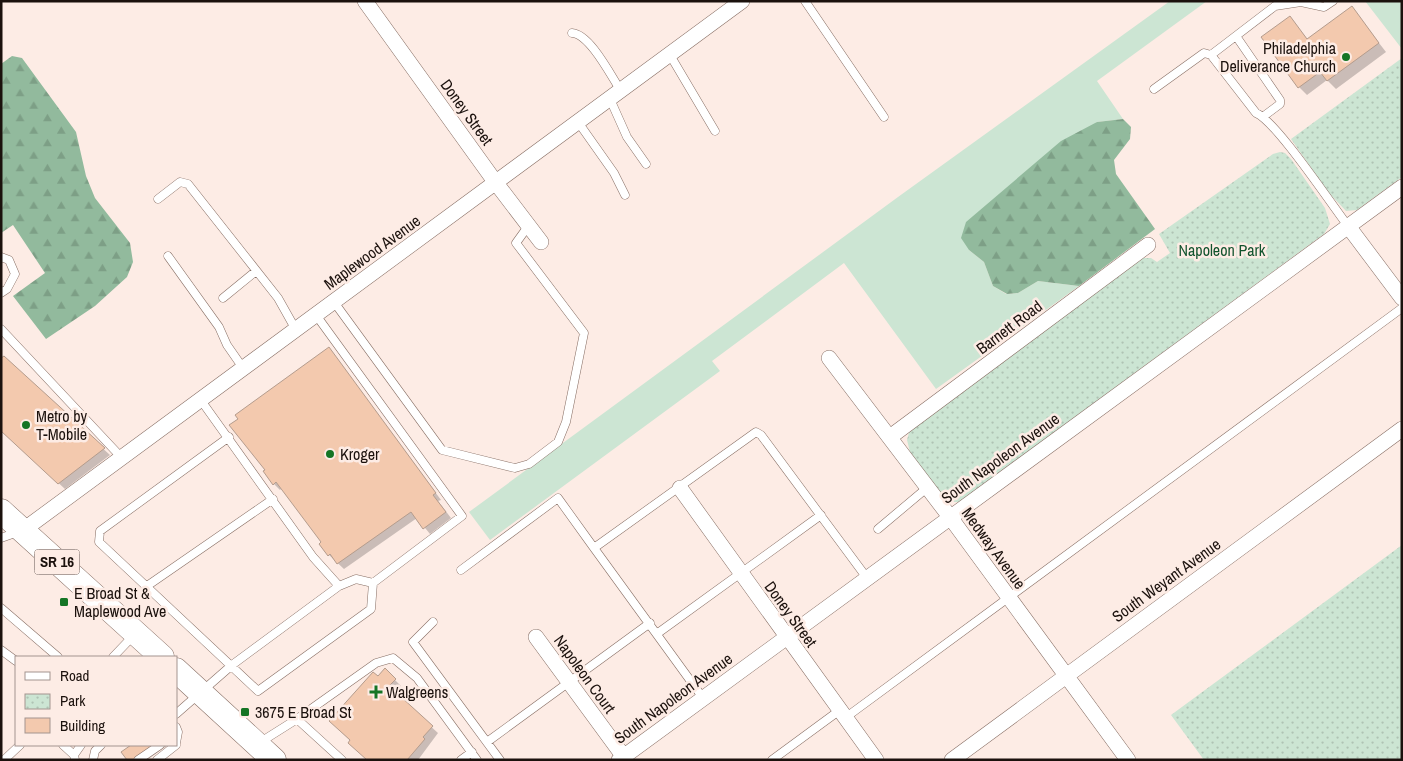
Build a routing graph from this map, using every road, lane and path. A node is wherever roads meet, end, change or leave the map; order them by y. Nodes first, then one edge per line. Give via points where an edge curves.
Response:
1 (365, 1) edge
2 (742, 1) edge
3 (805, 1) edge
4 (1333, 1) edge
5 (572, 33) dead end
6 (1236, 36) junction
7 (670, 55) junction
8 (1211, 55) junction
9 (1154, 89) dead end
10 (615, 95) junction
11 (1264, 116) junction
12 (884, 117) dead end
13 (578, 122) junction
14 (715, 131) dead end
15 (646, 164) dead end
16 (496, 183) junction
17 (1402, 186) edge
18 (625, 195) dead end
19 (158, 199) dead end
20 (529, 225) junction
21 (1348, 226) junction
22 (541, 242) dead end
23 (1148, 245) dead end
24 (168, 256) dead end
25 (1, 257) edge
26 (256, 271) junction
27 (1, 293) edge
28 (223, 298) dead end
29 (1402, 298) edge
30 (334, 302) junction
31 (1402, 308) edge
32 (316, 315) junction
33 (1, 329) edge
34 (296, 330) junction
35 (830, 358) dead end
36 (244, 368) junction
37 (200, 399) junction
38 (1402, 429) edge
39 (890, 437) junction
40 (229, 438) junction
41 (122, 458) junction
42 (928, 487) junction
43 (680, 488) junction
44 (273, 499) junction
45 (1, 511) edge
46 (821, 515) junction
47 (950, 516) junction
48 (878, 529) dead end
49 (12, 534) edge
50 (594, 548) junction
51 (461, 570) dead end
52 (740, 573) junction
53 (867, 578) junction
54 (373, 583) junction
55 (147, 586) junction
56 (339, 586) junction
57 (1008, 596) junction
58 (1, 608) edge
59 (433, 622) dead end
60 (650, 623) junction
61 (658, 633) junction
62 (136, 634) junction
63 (536, 636) dead end
64 (786, 637) junction
65 (1, 650) edge
66 (57, 656) edge
67 (114, 656) edge
68 (161, 656) edge
69 (15, 660) edge
70 (232, 665) junction
71 (178, 672) edge
72 (1066, 676) junction
73 (568, 681) junction
74 (201, 693) junction
75 (704, 698) junction
76 (178, 712) edge
77 (842, 714) junction
78 (297, 718) junction
79 (487, 742) junction
80 (19, 746) edge
81 (64, 746) edge
82 (100, 746) edge
83 (159, 746) edge
84 (174, 746) edge
85 (12, 752) junction
86 (266, 752) edge
87 (472, 752) junction
88 (75, 757) edge
89 (621, 758) edge
90 (4, 760) edge
91 (17, 760) edge
92 (93, 760) edge
93 (138, 760) edge
94 (157, 760) edge
95 (342, 760) edge
96 (461, 760) edge
97 (477, 760) edge
98 (500, 760) edge
99 (772, 760) edge
100 (876, 760) edge
101 (952, 760) edge
102 (1128, 760) edge

1 - 16 street, Doney Street
2 - 7 street, Maplewood Avenue
3 - 12 lane
4 - 6 lane via 1324,8 1301,2 1275,6
5 - 10 lane via 587,40
6 - 8 lane
6 - 11 lane via 1280,100 1280,104
7 - 10 street, Maplewood Avenue
7 - 14 lane
8 - 9 lane via 1204,54
8 - 11 lane via 1256,113
10 - 13 street, Maplewood Avenue
10 - 15 lane via 627,137
11 - 21 lane
13 - 16 street, Maplewood Avenue
13 - 18 lane via 614,173
16 - 20 street, Doney Street
16 - 30 street, Maplewood Avenue
17 - 21 street, South Napoleon Avenue
19 - 26 lane via 180,182 188,184
20 - 22 street, Doney Street
20 - 30 lane via 516,243 584,333 566,422 558,442 529,464 514,468 442,450
21 - 29 street
21 - 47 street, South Napoleon Avenue
23 - 39 street, Barnett Road
24 - 36 lane
25 - 27 lane via 8,260 15,274
26 - 28 lane
26 - 34 lane via 278,298
30 - 32 street, Maplewood Avenue
31 - 57 lane
32 - 34 street, Maplewood Avenue
32 - 54 lane via 462,516
33 - 41 lane
34 - 36 street, Maplewood Avenue
35 - 39 street, Medway Avenue
36 - 37 street, Maplewood Avenue
37 - 40 lane
37 - 41 street, Maplewood Avenue
38 - 72 street, South Weyant Avenue
39 - 42 street, Medway Avenue
40 - 44 lane
40 - 55 lane via 100,531 99,542
41 - 49 street, Maplewood Avenue
42 - 47 street, Medway Avenue
42 - 48 lane
43 - 46 lane via 756,432
43 - 50 lane
43 - 52 street, Doney Street
44 - 55 lane
44 - 56 lane via 313,557
45 - 49 main road, SR 16
46 - 52 lane
46 - 53 lane
47 - 53 street, South Napoleon Avenue
47 - 57 street, Medway Avenue
49 - 62 main road, SR 16
50 - 51 lane via 558,498
50 - 60 lane
52 - 61 lane
52 - 64 street, Doney Street
53 - 64 street, South Napoleon Avenue
54 - 56 lane via 356,579
54 - 70 lane via 371,608 258,691
55 - 70 lane
56 - 70 lane
57 - 72 street, Medway Avenue
57 - 77 lane
58 - 66 lane
59 - 79 lane via 413,642
60 - 61 lane
60 - 73 lane
61 - 75 lane
62 - 67 lane
62 - 68 main road, SR 16
63 - 73 street, Napoleon Court
64 - 75 street, South Napoleon Avenue
64 - 77 street, Doney Street
65 - 69 lane
70 - 74 lane
71 - 74 main road
72 - 101 street, South Weyant Avenue
72 - 102 street, Medway Avenue
73 - 79 lane
73 - 89 street, Napoleon Court
74 - 76 lane
74 - 86 main road
75 - 89 street, South Napoleon Avenue
77 - 99 lane
77 - 100 street, Doney Street
78 - 86 lane
78 - 87 lane via 376,663 392,658 417,678
78 - 95 lane
79 - 98 lane
80 - 85 lane
81 - 88 lane
82 - 92 lane
83 - 93 lane
84 - 94 lane
85 - 90 lane
85 - 91 lane
87 - 96 lane
87 - 97 lane

